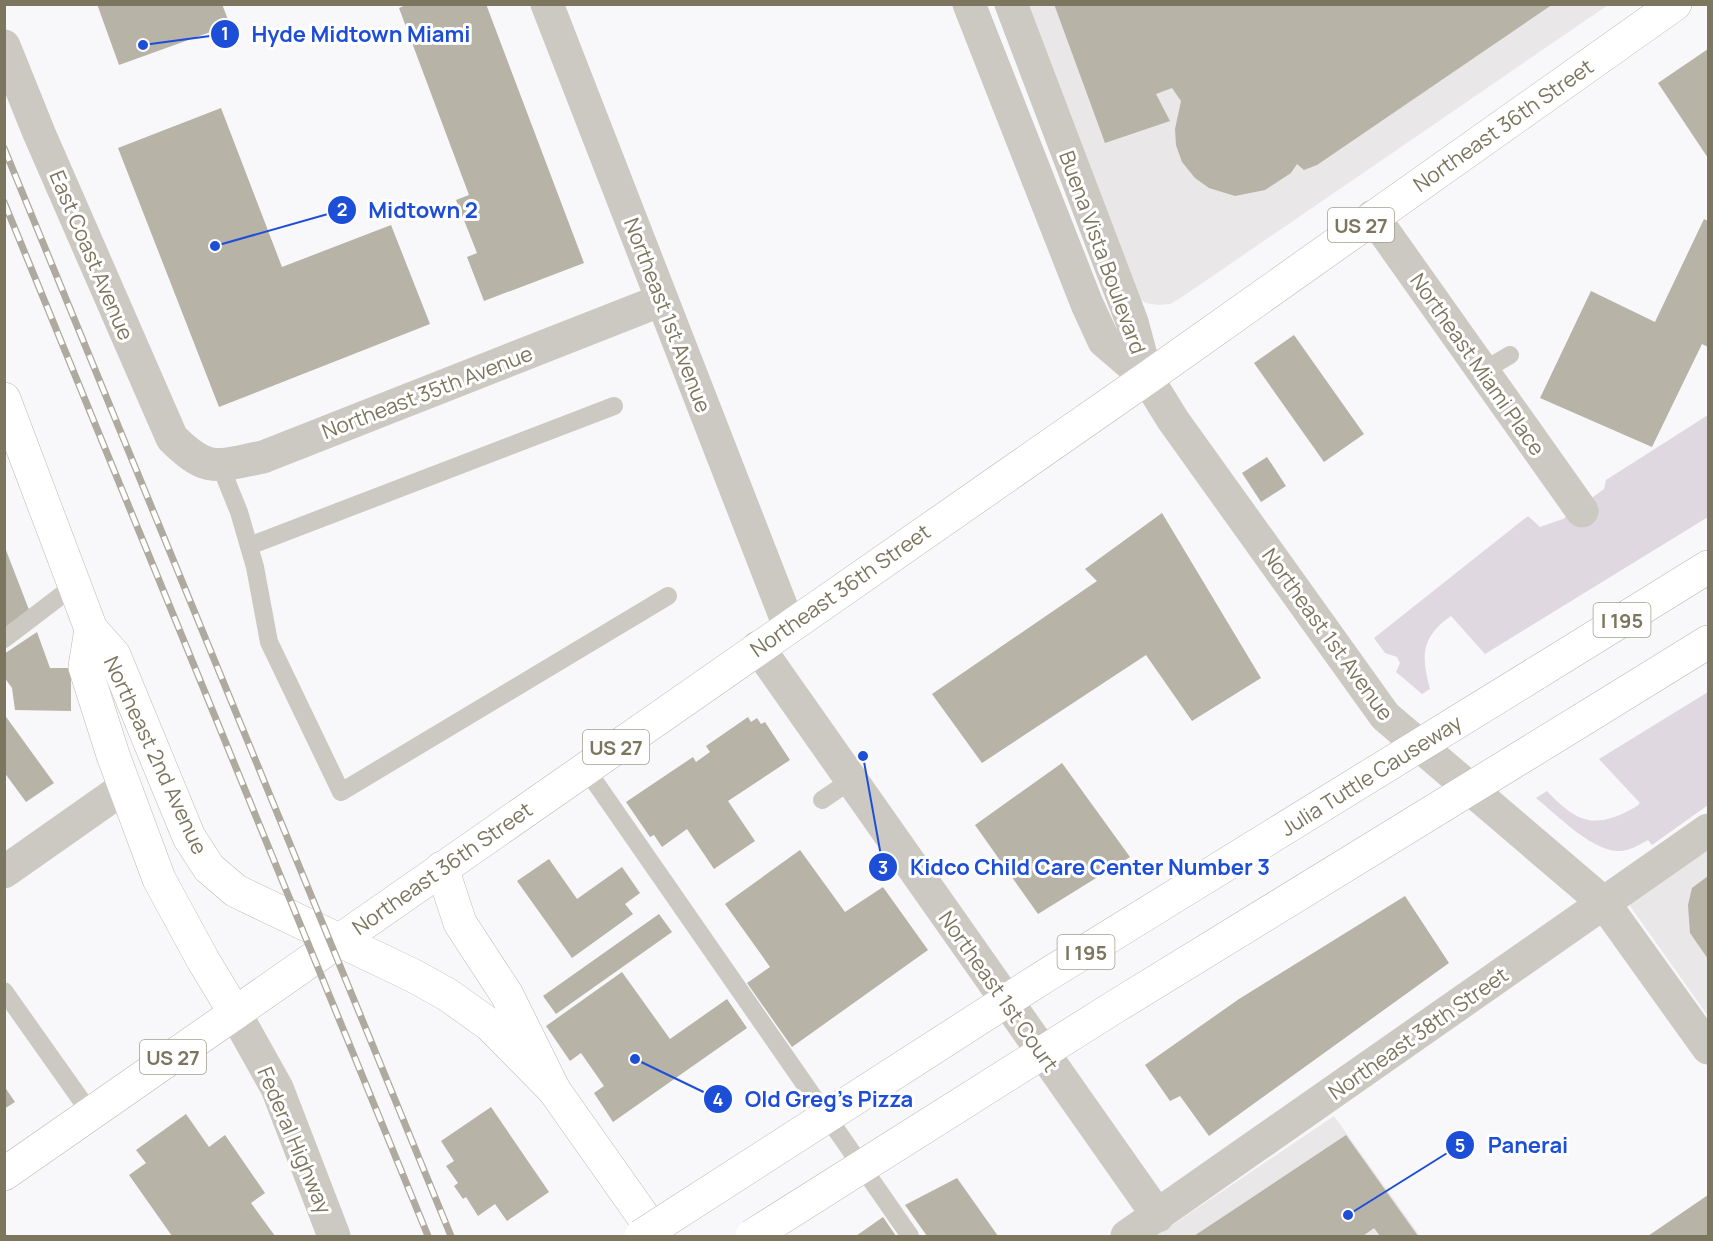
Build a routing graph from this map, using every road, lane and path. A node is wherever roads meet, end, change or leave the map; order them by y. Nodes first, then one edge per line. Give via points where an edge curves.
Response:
1 (547, 4) edge
2 (969, 4) edge
3 (1011, 4) edge
4 (1675, 4) edge
5 (4, 46) edge
6 (1373, 216) junction
7 (662, 300) junction
8 (1147, 378) junction
9 (4, 399) edge
10 (614, 406) dead end
11 (205, 461) junction
12 (1582, 511) dead end
13 (249, 546) junction
14 (1708, 567) edge
15 (75, 585) junction
16 (668, 596) dead end
17 (789, 626) junction
18 (91, 629) junction
19 (4, 639) edge
20 (1708, 642) edge
21 (758, 647) junction
22 (586, 769) junction
23 (850, 781) junction
24 (125, 787) junction
25 (822, 801) dead end
26 (1708, 830) edge
27 (442, 868) junction
28 (4, 872) edge
29 (1604, 903) junction
30 (340, 939) junction
31 (4, 991) edge
32 (235, 1013) junction
33 (1708, 1048) edge
34 (554, 1090) junction
35 (91, 1114) junction
36 (4, 1174) edge
37 (1158, 1216) junction
38 (334, 1236) edge
39 (641, 1236) edge
40 (657, 1236) edge
41 (753, 1236) edge
42 (910, 1236) edge
43 (1127, 1236) edge

1 - 7 street, Northeast 1st Avenue
2 - 8 street, Buena Vista Boulevard via 1104,341
3 - 8 street, Buena Vista Boulevard via 1132,322
4 - 6 main road, Northeast 36th Street / US 27
5 - 11 street, East Coast Avenue via 172,438
6 - 8 main road, Northeast 36th Street / US 27
6 - 12 street, Northeast Miami Place via 1497,363
7 - 11 street, Northeast 35th Avenue via 263,457
7 - 17 street, Northeast 1st Avenue
8 - 17 main road, Northeast 36th Street / US 27
8 - 29 street, Northeast 1st Avenue via 1385,716
9 - 15 main road, Northeast 2nd Avenue
10 - 13 lane
11 - 13 lane via 239,512
13 - 16 lane via 269,642 341,792
14 - 39 main road, Julia Tuttle Causeway / I 195, bridge via 1056,970
15 - 18 main road, Northeast 2nd Avenue
15 - 19 lane
17 - 21 main road, Northeast 36th Street / US 27
18 - 24 main road, Northeast 2nd Avenue via 85,667
18 - 30 main road, Northeast 2nd Avenue via 114,655 189,837 209,868 236,891
20 - 41 main road, bridge via 1103,1014
21 - 22 main road, Northeast 36th Street / US 27
21 - 23 street, Northeast 1st Court
22 - 27 main road, Northeast 36th Street / US 27
22 - 42 lane
23 - 25 lane
23 - 37 street, Northeast 1st Court
24 - 28 street
24 - 32 main road, Northeast 2nd Avenue via 159,879
26 - 29 street, Northeast 38th Street
27 - 30 main road, Northeast 36th Street / US 27
27 - 34 main road via 460,923 507,995
29 - 33 street, Northeast 1st Avenue
29 - 37 street, Northeast 38th Street
30 - 32 main road, Northeast 36th Street / US 27
30 - 34 main road, Northeast 2nd Avenue via 448,995 490,1025
31 - 35 lane
32 - 35 main road, Northeast 36th Street / US 27
32 - 38 street, Federal Highway via 277,1088
34 - 40 main road, Northeast 2nd Avenue
35 - 36 main road, Northeast 36th Street / US 27
37 - 43 street, Northeast 38th Street

